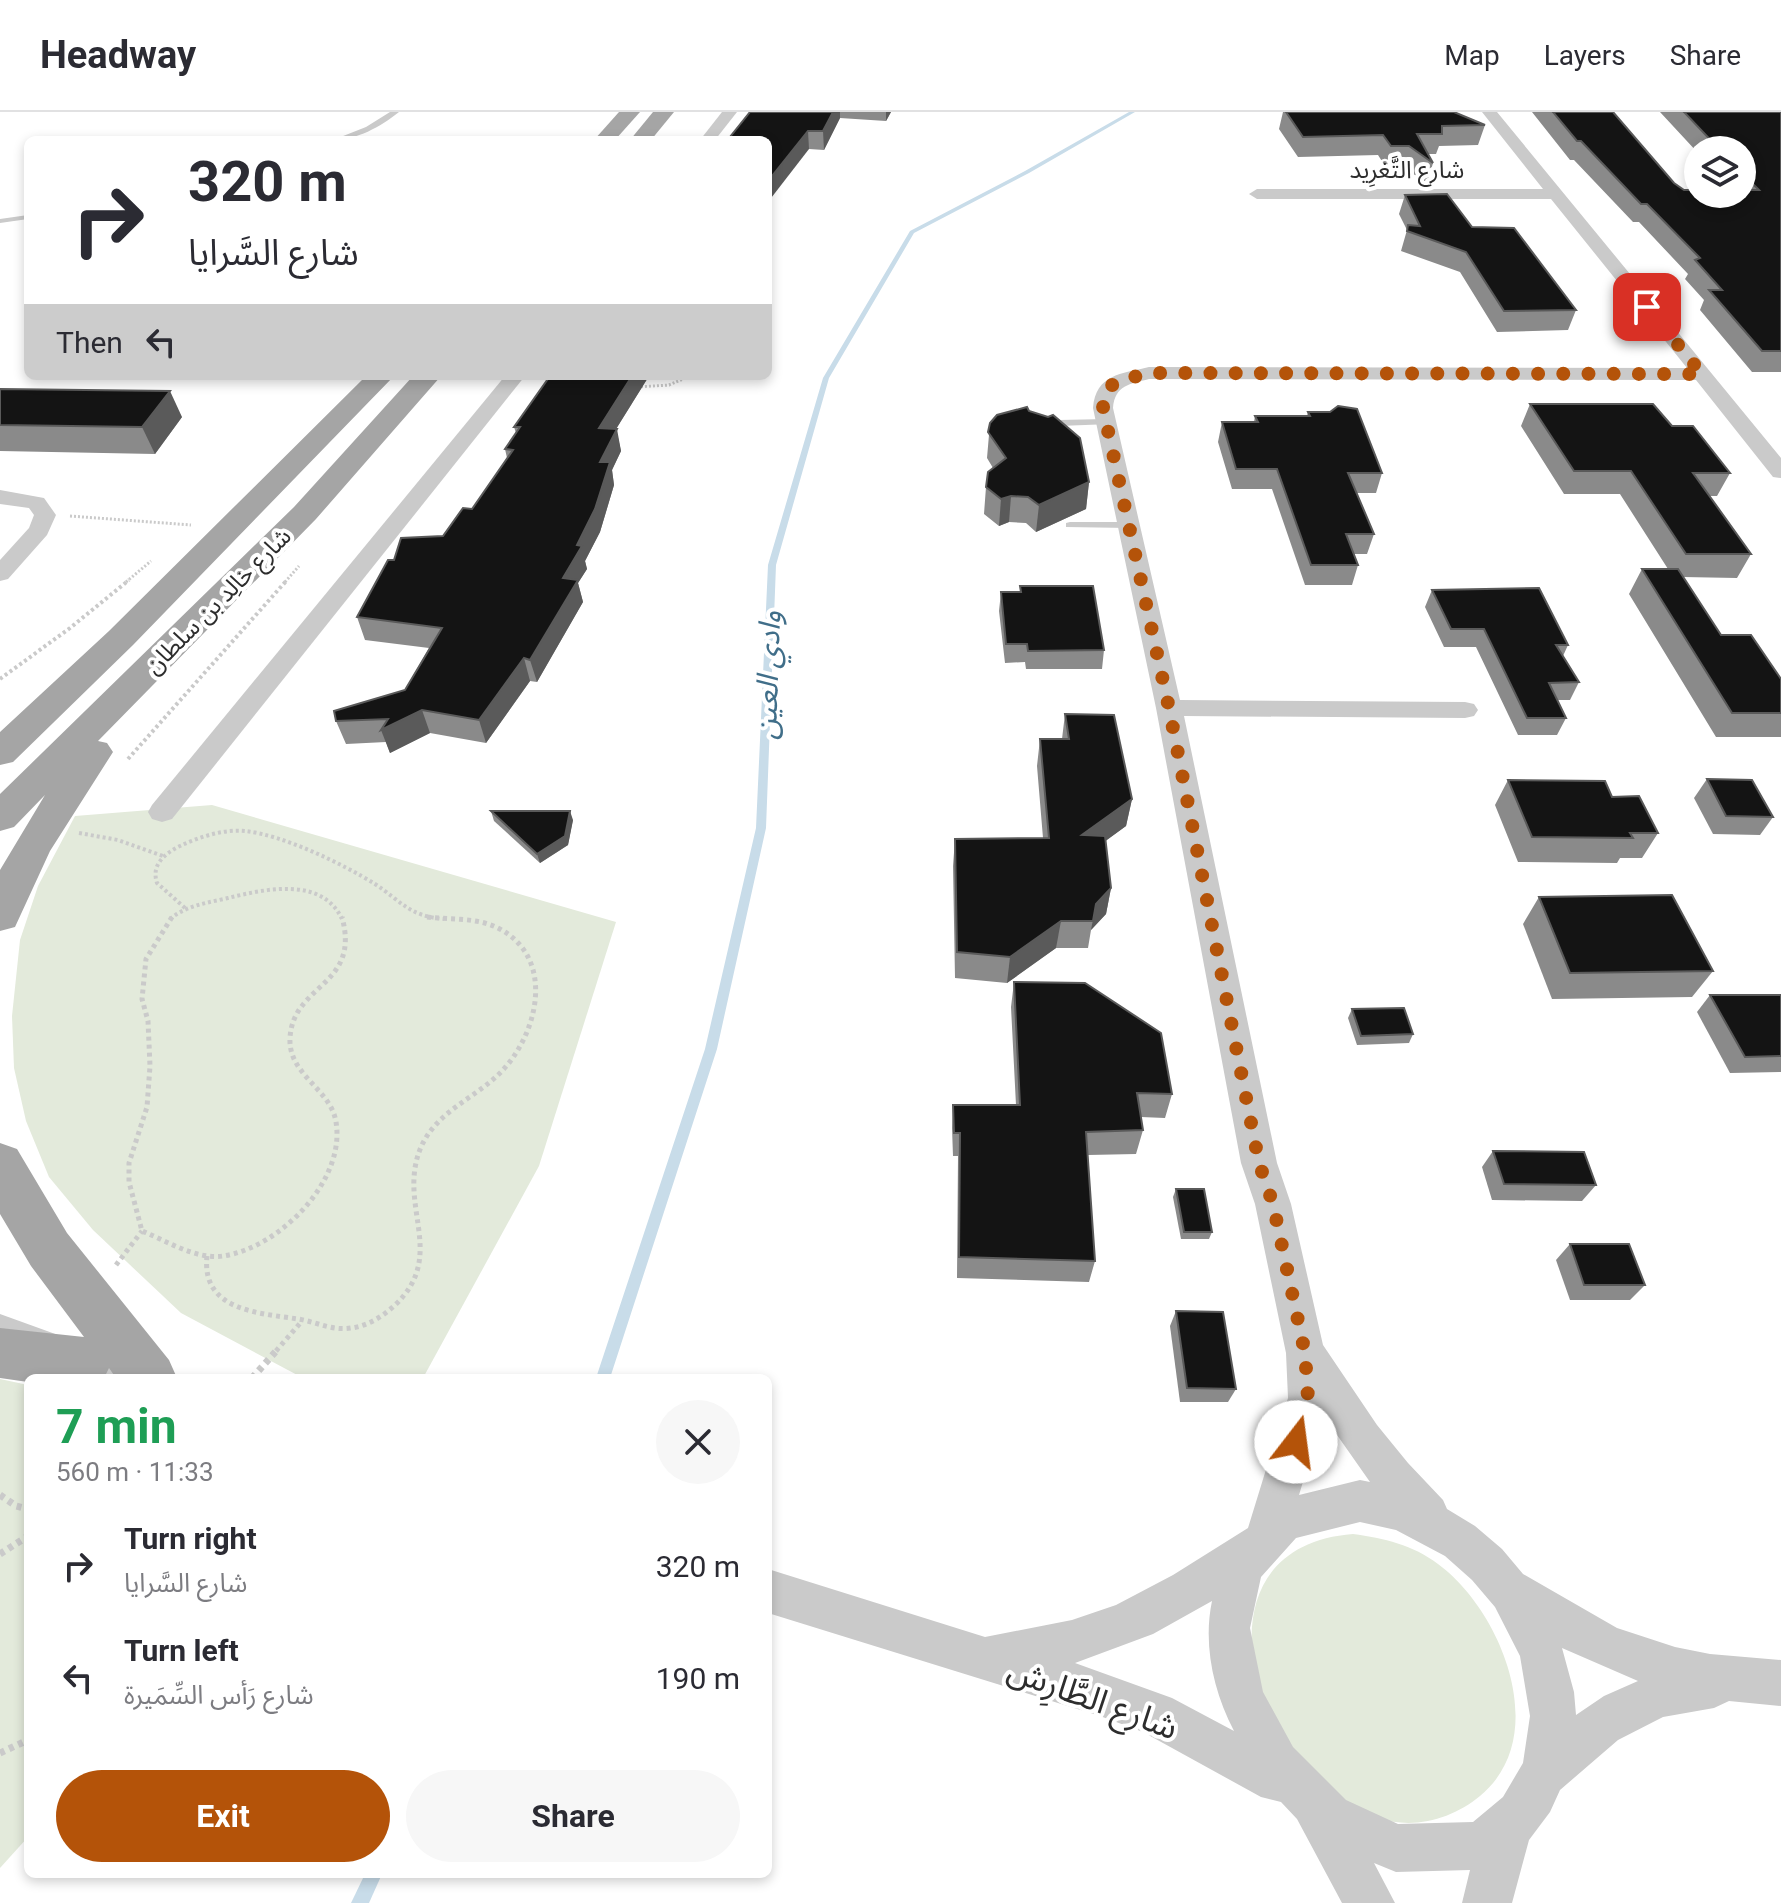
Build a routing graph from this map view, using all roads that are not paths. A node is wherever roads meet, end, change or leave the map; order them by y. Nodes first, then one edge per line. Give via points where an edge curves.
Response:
1 (395, 112) edge
2 (630, 112) edge
3 (664, 112) edge
4 (730, 112) edge
5 (1489, 112) edge
6 (349, 136) edge
7 (608, 136) edge
8 (643, 136) edge
9 (710, 136) edge
10 (1257, 194) dead end
11 (1557, 194) junction
12 (24, 218) edge
13 (0, 221) edge
14 (1702, 374) junction
15 (377, 380) edge
16 (424, 380) edge
17 (512, 380) edge
18 (1107, 422) junction
19 (1059, 423) edge
20 (1781, 472) edge
21 (0, 497) edge
22 (1070, 525) dead end
23 (1129, 525) junction
24 (0, 574) edge
25 (121, 638) junction
26 (164, 657) junction
27 (1169, 708) junction
28 (1465, 710) dead end
29 (0, 713) edge
30 (0, 753) edge
31 (162, 812) dead end
32 (0, 817) edge
33 (0, 916) edge
34 (0, 1164) edge
35 (3, 1337) edge
36 (1305, 1353) junction
37 (106, 1370) edge
38 (147, 1374) edge
39 (1441, 1527) junction
40 (1260, 1541) junction
41 (1503, 1582) junction
42 (773, 1592) edge
43 (982, 1659) junction
44 (1760, 1682) edge
45 (1544, 1773) junction
46 (1303, 1799) junction
47 (1509, 1826) junction
48 (1370, 1903) edge
49 (1487, 1903) edge

1 - 6 lane
2 - 7 main road
3 - 8 main road
4 - 9 street
5 - 11 street
10 - 11 street, شارع التَّغرِيد
11 - 14 street
12 - 13 lane
14 - 18 street via 1149,373 1108,388 1102,401
14 - 20 street
15 - 25 main road, شارع خالِد بن سلطان
16 - 26 main road, شارع خالِد بن سلطان via 305,513
17 - 31 street
18 - 19 lane
18 - 23 street
21 - 24 street via 36,503 45,515 39,530
22 - 23 lane
23 - 27 street
25 - 29 main road via 61,670
25 - 30 main road, شارع خالِد بن سلطان
26 - 32 main road, شارع خالِد بن سلطان
26 - 33 main road via 50,816
27 - 28 street
27 - 36 street via 1259,1163
34 - 38 main road via 44,1246
35 - 37 main road
36 - 39 street via 1364,1445
36 - 40 street via 1308,1398
39 - 40 street, شارع الطَّارِش via 1387,1505 1334,1502 1286,1518
39 - 41 street
40 - 43 street, شارع الطَّارِش via 1190,1589 1121,1626 1045,1649
40 - 46 street via 1232,1598 1229,1659 1248,1725 1265,1756
41 - 44 street via 1538,1610 1617,1651 1658,1666
41 - 45 street via 1523,1611 1548,1676 1552,1743
42 - 43 street, شارع الطَّارِش
43 - 46 street, شارع الطَّارِش via 1156,1714
44 - 45 street via 1694,1687 1651,1697 1612,1715
45 - 47 street via 1530,1802
46 - 47 street, شارع الطَّارِش via 1349,1834 1419,1854 1452,1853 1483,1843
46 - 48 street
47 - 49 street

